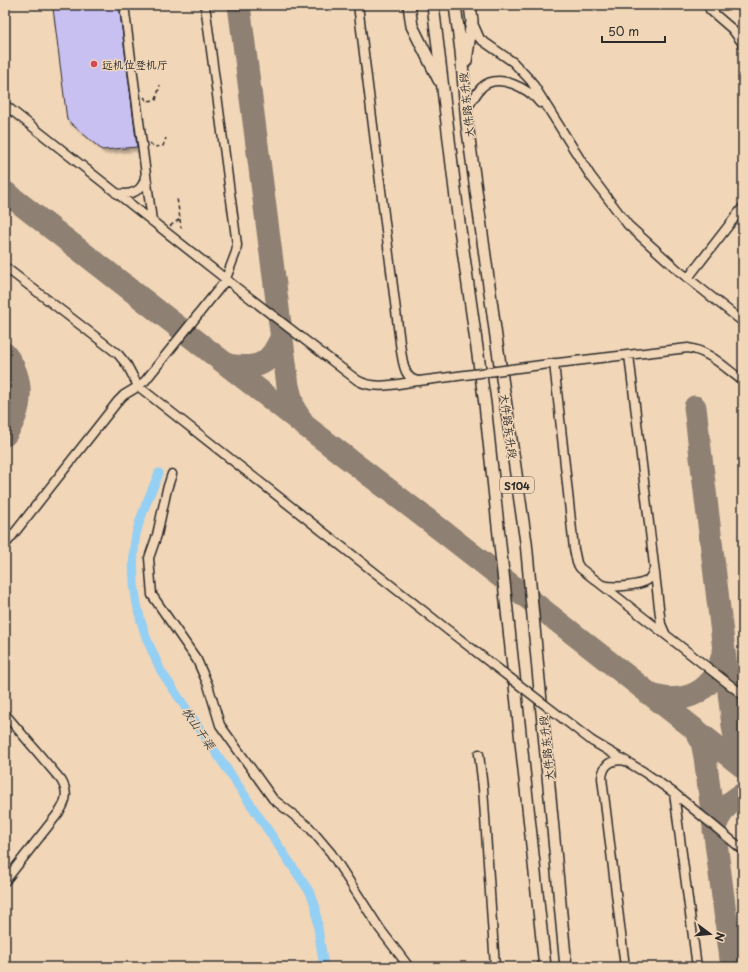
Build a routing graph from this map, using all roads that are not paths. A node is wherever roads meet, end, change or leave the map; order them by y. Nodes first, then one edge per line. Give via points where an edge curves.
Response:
1 (124, 5) edge
2 (205, 5) edge
3 (358, 5) edge
4 (409, 5) edge
5 (433, 5) edge
6 (455, 5) edge
7 (470, 5) edge
8 (710, 10) dead end
9 (472, 21) junction
10 (743, 44) edge
11 (463, 78) junction
12 (443, 87) junction
13 (5, 105) edge
14 (466, 110) junction
15 (563, 132) junction
16 (145, 170) junction
17 (116, 193) junction
18 (743, 207) edge
19 (152, 221) junction
20 (5, 267) edge
21 (688, 278) junction
22 (226, 279) junction
23 (743, 322) edge
24 (629, 355) junction
25 (551, 364) junction
26 (419, 381) junction
27 (743, 381) edge
28 (138, 386) junction
29 (172, 474) dead end
30 (7, 540) edge
31 (654, 568) junction
32 (642, 583) junction
33 (603, 585) junction
34 (657, 591) junction
35 (668, 637) junction
36 (743, 695) edge
37 (5, 714) edge
38 (479, 754) dead end
39 (626, 761) junction
40 (674, 793) junction
41 (743, 850) edge
42 (5, 881) edge
43 (409, 967) edge
44 (495, 967) edge
45 (545, 967) edge
46 (566, 967) edge
47 (625, 967) edge
48 (696, 967) edge

1 - 16 street
2 - 22 street via 237,245
3 - 26 street via 401,351 405,370 414,380
4 - 12 main road via 412,26
5 - 12 main road, 大件路东升段 / S104
6 - 11 main road, 大件路东升段 / S104
7 - 9 main road
8 - 10 street via 728,25
9 - 11 main road
9 - 15 street via 480,39 513,62 532,81
11 - 14 main road, 大件路东升段 / S104
12 - 45 main road, 大件路东升段 / S104 via 485,404
13 - 17 street
14 - 15 street via 482,87 492,81 504,81 534,96
14 - 46 main road, 大件路东升段 / S104 via 526,542
15 - 21 street via 590,175 628,226
16 - 17 street via 144,180 135,192
16 - 19 street
17 - 19 street
18 - 21 street
19 - 22 street
20 - 28 street via 118,354
21 - 23 street
22 - 26 street via 363,384 378,386
22 - 28 street via 158,367
24 - 25 street
24 - 27 street via 688,348 697,350 707,354
24 - 31 street
25 - 26 street, bridge
25 - 33 street via 577,563
28 - 30 street via 118,401
28 - 39 street, bridge via 449,631 592,740
29 - 43 street via 149,558 152,595 197,660 208,685 220,725 273,799 309,827 331,853 380,929
31 - 32 street via 648,580
31 - 34 street
32 - 33 street via 617,587
32 - 34 street via 652,586
33 - 35 street
34 - 35 street via 661,624
35 - 36 street
37 - 42 street via 61,780 66,795 60,811
38 - 44 street
39 - 40 street
39 - 47 street via 611,761 604,768 602,778
40 - 41 street
40 - 48 street

